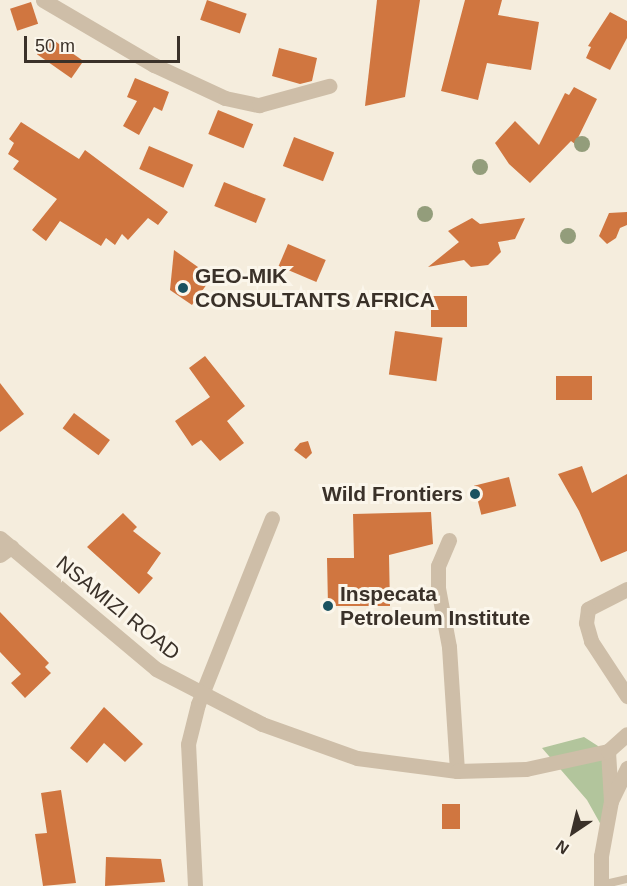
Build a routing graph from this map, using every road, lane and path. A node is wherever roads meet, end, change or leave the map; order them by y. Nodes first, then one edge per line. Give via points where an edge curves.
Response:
1 (43, 0) edge
2 (329, 86) dead end
3 (272, 518) dead end
4 (449, 540) dead end
5 (4, 547) edge
6 (627, 590) edge
7 (203, 696) junction
8 (627, 696) edge
9 (627, 735) edge
10 (608, 752) junction
11 (627, 768) edge
12 (457, 771) junction
13 (611, 801) junction
14 (627, 879) edge
15 (601, 885) edge
16 (195, 886) edge

1 - 2 street via 154,65 225,98 259,105
3 - 7 street
4 - 12 street via 438,566 438,588 448,647
5 - 7 street, NSAMIZI ROAD via 156,669
6 - 8 street via 588,609 586,623 591,641
7 - 12 street, NSAMIZI ROAD via 262,724 357,758
7 - 16 street via 188,744
9 - 10 street
10 - 12 street, NSAMIZI ROAD via 526,769
10 - 13 street
11 - 13 street
13 - 15 street via 601,856
14 - 15 lane

